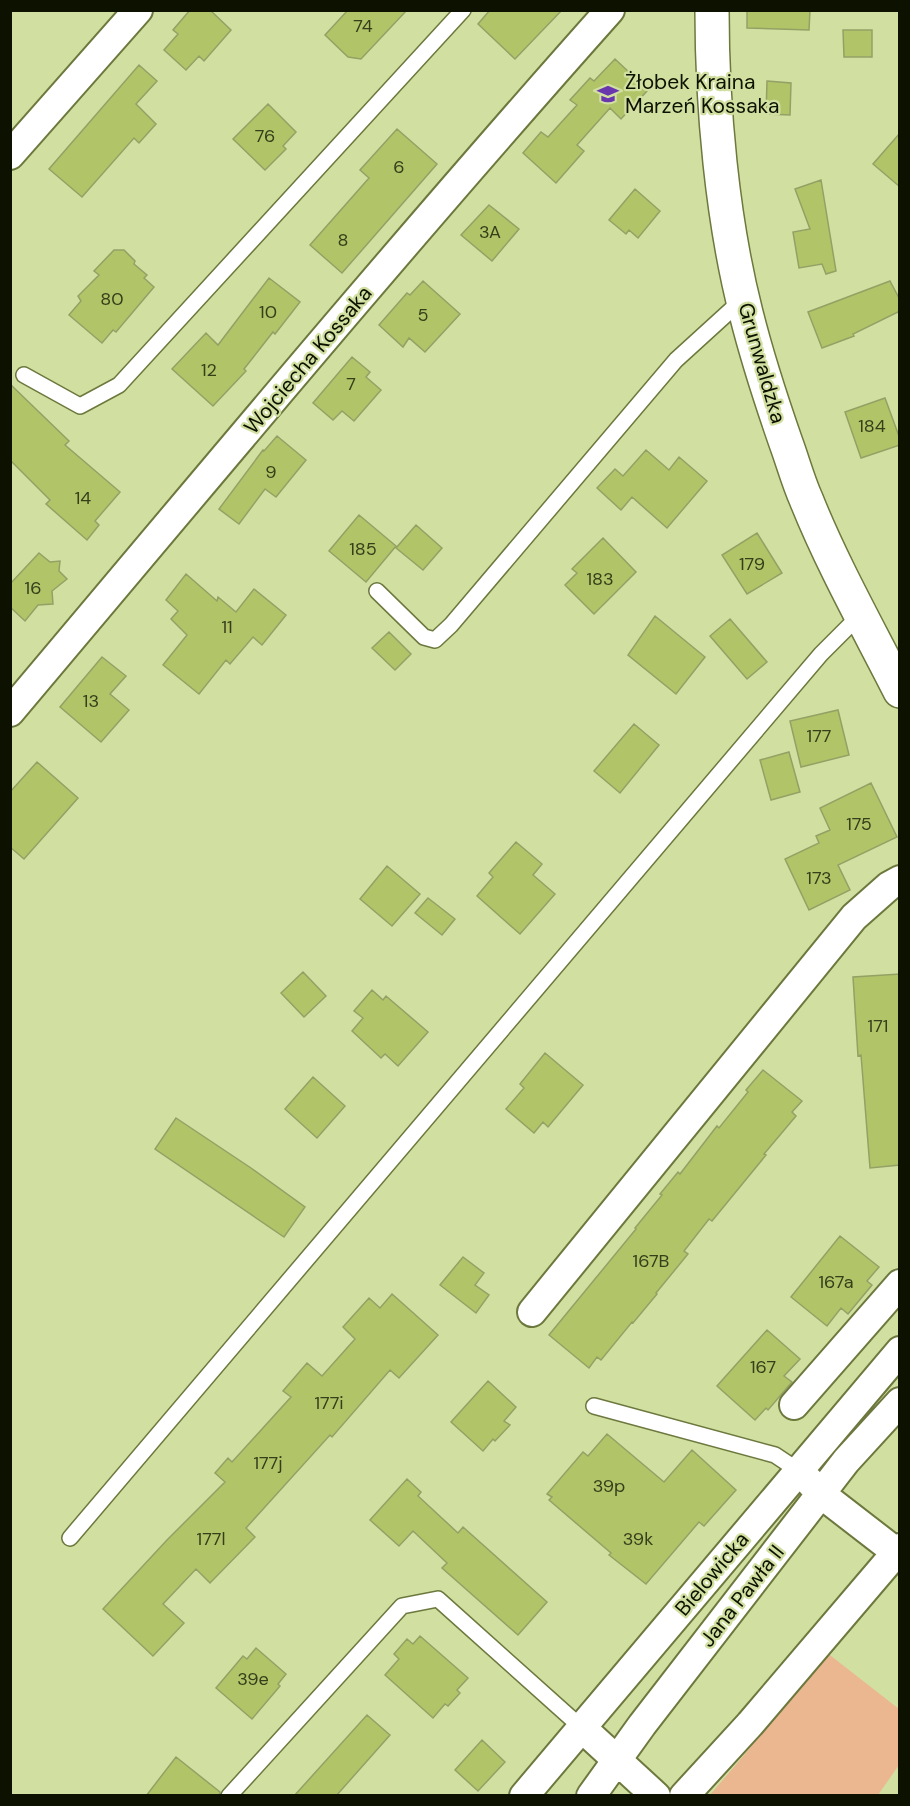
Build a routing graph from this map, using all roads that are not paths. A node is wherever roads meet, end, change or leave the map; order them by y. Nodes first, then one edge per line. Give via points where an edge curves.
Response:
1 (138, 10) edge
2 (463, 10) edge
3 (610, 10) edge
4 (712, 10) edge
5 (10, 155) edge
6 (742, 299) junction
7 (24, 375) dead end
8 (377, 591) dead end
9 (861, 614) junction
10 (900, 691) edge
11 (10, 712) edge
12 (900, 880) edge
13 (900, 1284) edge
14 (532, 1312) dead end
15 (900, 1351) edge
16 (900, 1402) edge
17 (794, 1405) dead end
18 (594, 1406) dead end
19 (799, 1471) junction
20 (821, 1494) junction
21 (70, 1538) dead end
22 (898, 1550) edge
23 (582, 1728) junction
24 (617, 1758) junction
25 (229, 1796) edge
26 (524, 1796) edge
27 (591, 1796) edge
28 (656, 1796) edge
29 (684, 1796) edge

1 - 5 street
2 - 7 lane via 119,385 80,406
3 - 11 street, Wojciecha Kossaka
4 - 6 street, Grunwaldzka via 721,165
6 - 8 lane via 676,360 435,640 423,637
6 - 9 street, Grunwaldzka via 761,371 806,499
9 - 10 street, Grunwaldzka
9 - 21 lane via 821,654
12 - 14 street via 854,917
13 - 17 street
15 - 19 street, Bielowicka
16 - 20 street, Jana Pawła II
18 - 19 lane via 775,1455
19 - 20 street
19 - 23 street, Bielowicka
20 - 22 street
20 - 24 street, Jana Pawła II
22 - 29 street
23 - 24 street
23 - 25 lane via 438,1599 402,1606
23 - 26 street, Bielowicka
24 - 27 street, Jana Pawła II
24 - 28 street

